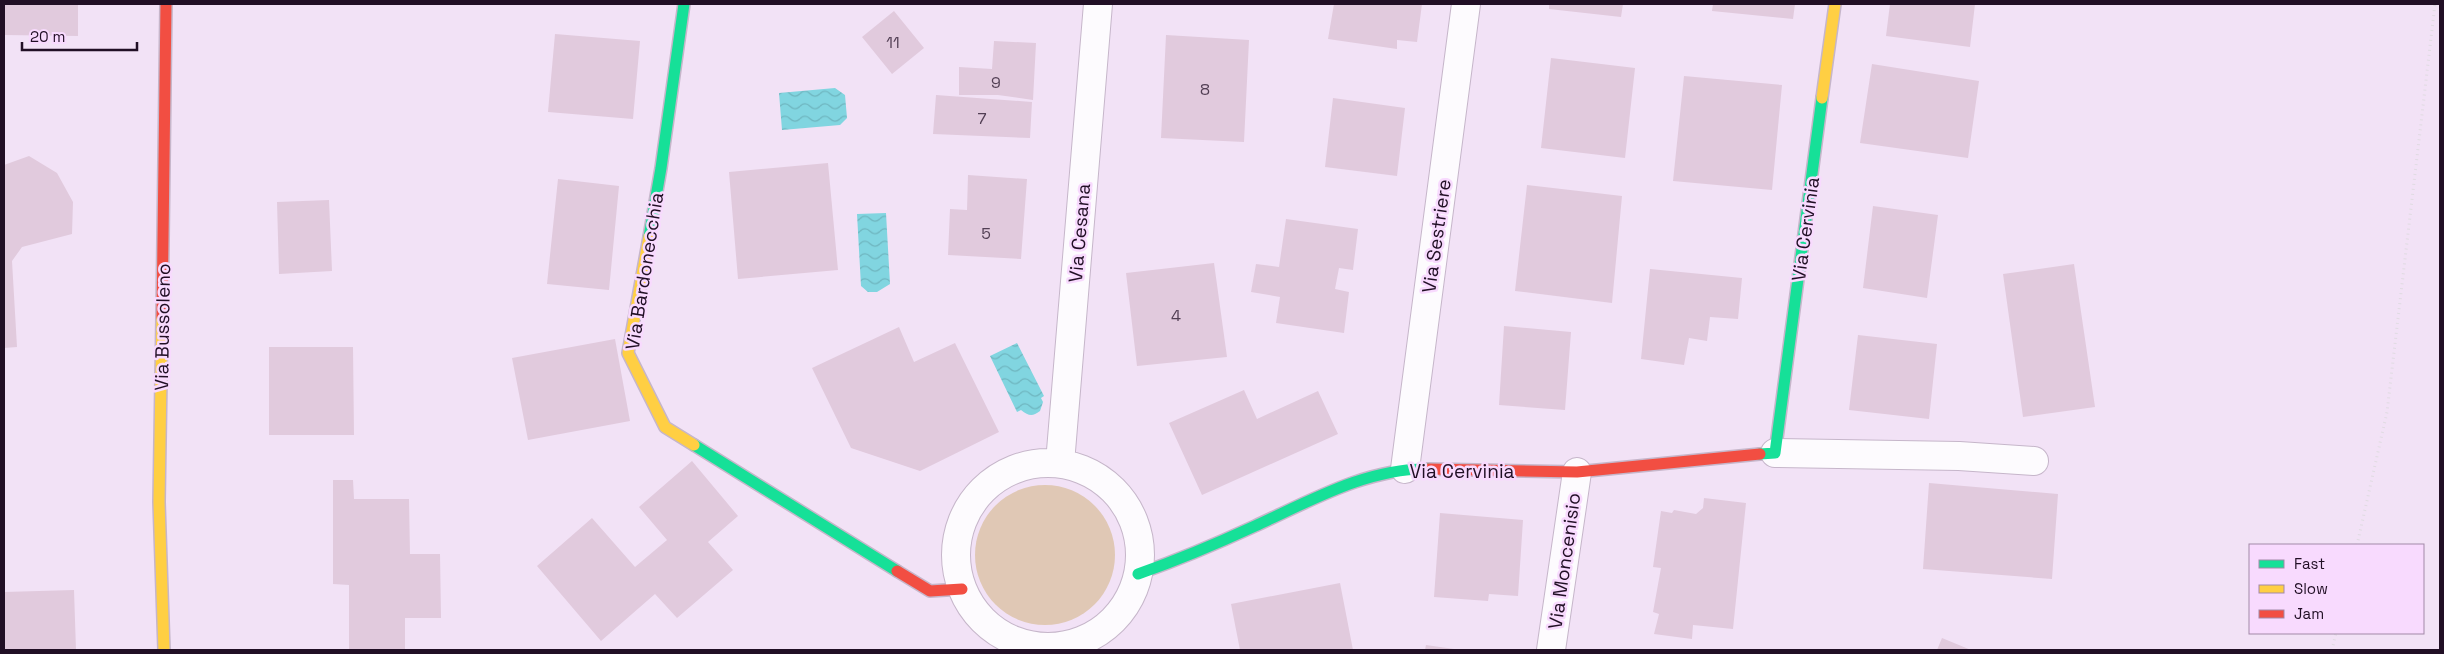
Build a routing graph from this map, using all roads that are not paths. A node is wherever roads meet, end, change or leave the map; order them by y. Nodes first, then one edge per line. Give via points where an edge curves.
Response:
1 (166, 4) edge
2 (684, 4) edge
3 (1098, 4) edge
4 (1466, 4) edge
5 (1834, 4) edge
6 (1775, 454) junction
7 (2034, 461) dead end
8 (1060, 463) junction
9 (1405, 469) junction
10 (1577, 472) junction
11 (1138, 574) junction
12 (962, 589) junction
13 (1031, 648) edge
14 (164, 650) edge
15 (1551, 650) edge

1 - 14 street, Via Bussoleno via 159,502
2 - 12 street, Via Bardonecchia via 661,168 628,353 665,428 930,591
3 - 8 street, Via Cesana
4 - 9 street, Via Sestriere
5 - 6 street, Via Cervinia
6 - 7 street, Via Cervinia via 1960,456
6 - 10 street, Via Cervinia
8 - 11 street via 1089,472 1114,490 1134,523 1140,546
8 - 12 street via 1028,464 998,477 974,498 960,527 956,551
9 - 10 street, Via Cervinia
9 - 11 street, Via Cervinia via 1345,485 1196,553
10 - 15 street, Via Moncenisio
11 - 13 street via 1128,601 1111,624 1087,639 1060,647
12 - 13 street via 978,616 1002,636

